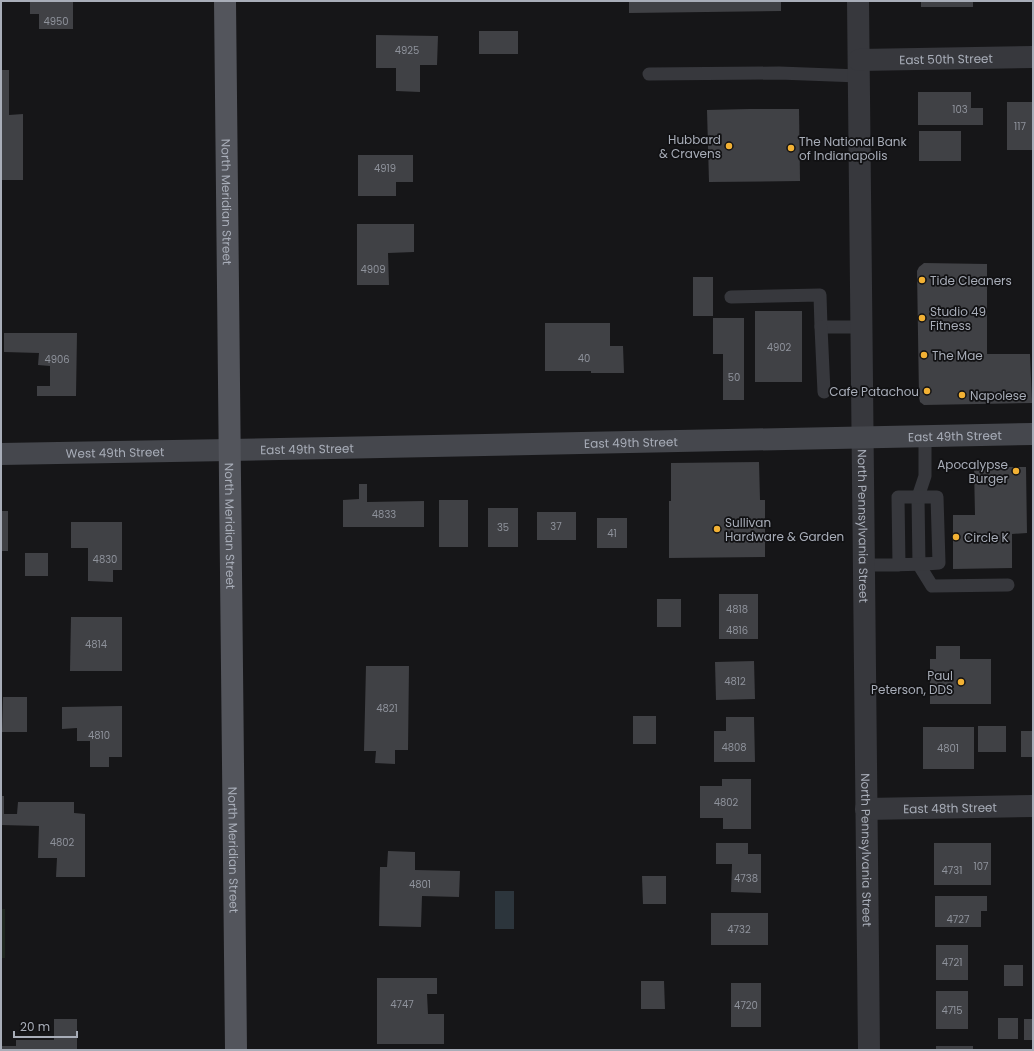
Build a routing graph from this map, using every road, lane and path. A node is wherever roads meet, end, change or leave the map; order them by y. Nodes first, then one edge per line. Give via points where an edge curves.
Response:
1 (225, 1) edge
2 (858, 1) edge
3 (1033, 57) edge
4 (859, 68) junction
5 (649, 74) dead end
6 (731, 297) dead end
7 (821, 327) junction
8 (862, 327) junction
9 (824, 392) dead end
10 (1033, 434) edge
11 (925, 436) junction
12 (863, 438) junction
13 (230, 450) junction
14 (1, 454) edge
15 (918, 497) junction
16 (864, 565) junction
17 (899, 565) junction
18 (919, 565) junction
19 (1008, 585) dead end
20 (1033, 806) edge
21 (866, 809) junction
22 (236, 1050) edge
23 (869, 1050) edge

1 - 13 main road, North Meridian Street
2 - 4 street, North Pennsylvania Street
3 - 4 street, East 50th Street
4 - 5 lane via 779,73
4 - 8 street, North Pennsylvania Street
6 - 7 lane via 820,295
7 - 8 lane
7 - 9 lane
8 - 12 street, North Pennsylvania Street
10 - 11 street, East 49th Street
11 - 12 street, East 49th Street
11 - 15 lane via 925,476
12 - 13 street, East 49th Street
12 - 16 street, North Pennsylvania Street
13 - 14 street, West 49th Street
13 - 22 main road, North Meridian Street
15 - 17 lane via 898,497
15 - 18 lane
15 - 18 lane via 937,497 939,563
16 - 17 lane
16 - 21 street, North Pennsylvania Street
17 - 18 lane
18 - 19 lane via 932,586
20 - 21 street, East 48th Street
21 - 23 street, North Pennsylvania Street

